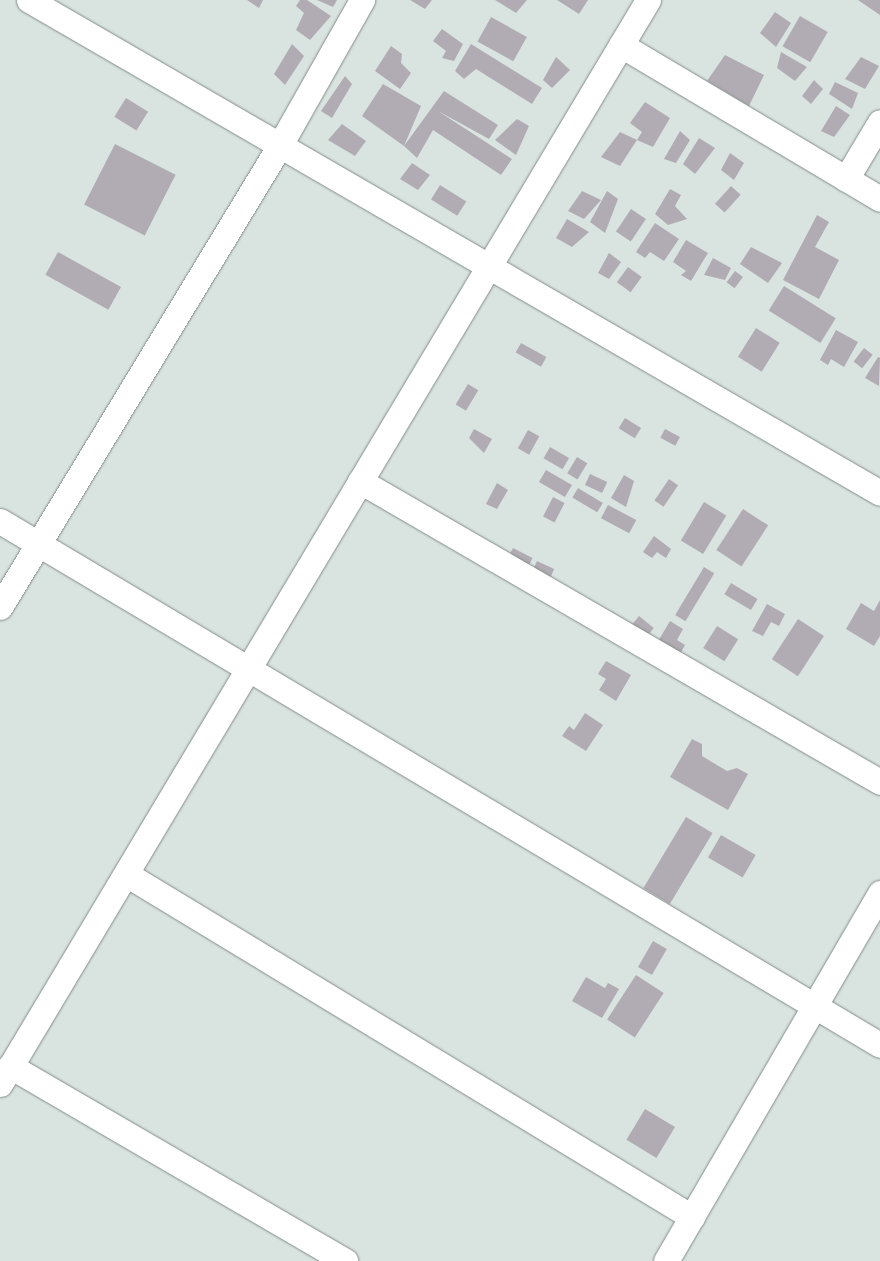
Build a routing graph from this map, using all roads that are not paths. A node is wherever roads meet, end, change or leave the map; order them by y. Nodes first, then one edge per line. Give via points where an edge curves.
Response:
1 (29, 0) edge
2 (362, 0) edge
3 (648, 0) edge
4 (621, 45) junction
5 (880, 122) edge
6 (280, 145) junction
7 (846, 179) junction
8 (880, 199) edge
9 (489, 266) junction
10 (360, 481) junction
11 (880, 493) edge
12 (0, 521) edge
13 (37, 543) junction
14 (0, 607) edge
15 (248, 669) junction
16 (880, 782) edge
17 (126, 874) junction
18 (880, 893) edge
19 (817, 1007) junction
20 (880, 1045) edge
21 (5, 1075) edge
22 (692, 1218) junction
23 (345, 1261) edge
24 (666, 1261) edge

1 - 6 street
2 - 6 street
3 - 4 street
4 - 7 street
4 - 9 street
5 - 7 street
6 - 9 street
6 - 13 street
7 - 8 street
9 - 10 street
9 - 11 street
10 - 15 street
10 - 16 street
12 - 13 street
13 - 14 street
13 - 15 street
15 - 17 street
15 - 19 street
17 - 21 street
17 - 22 street
18 - 19 street
19 - 20 street
19 - 22 street
21 - 23 street
22 - 24 street

